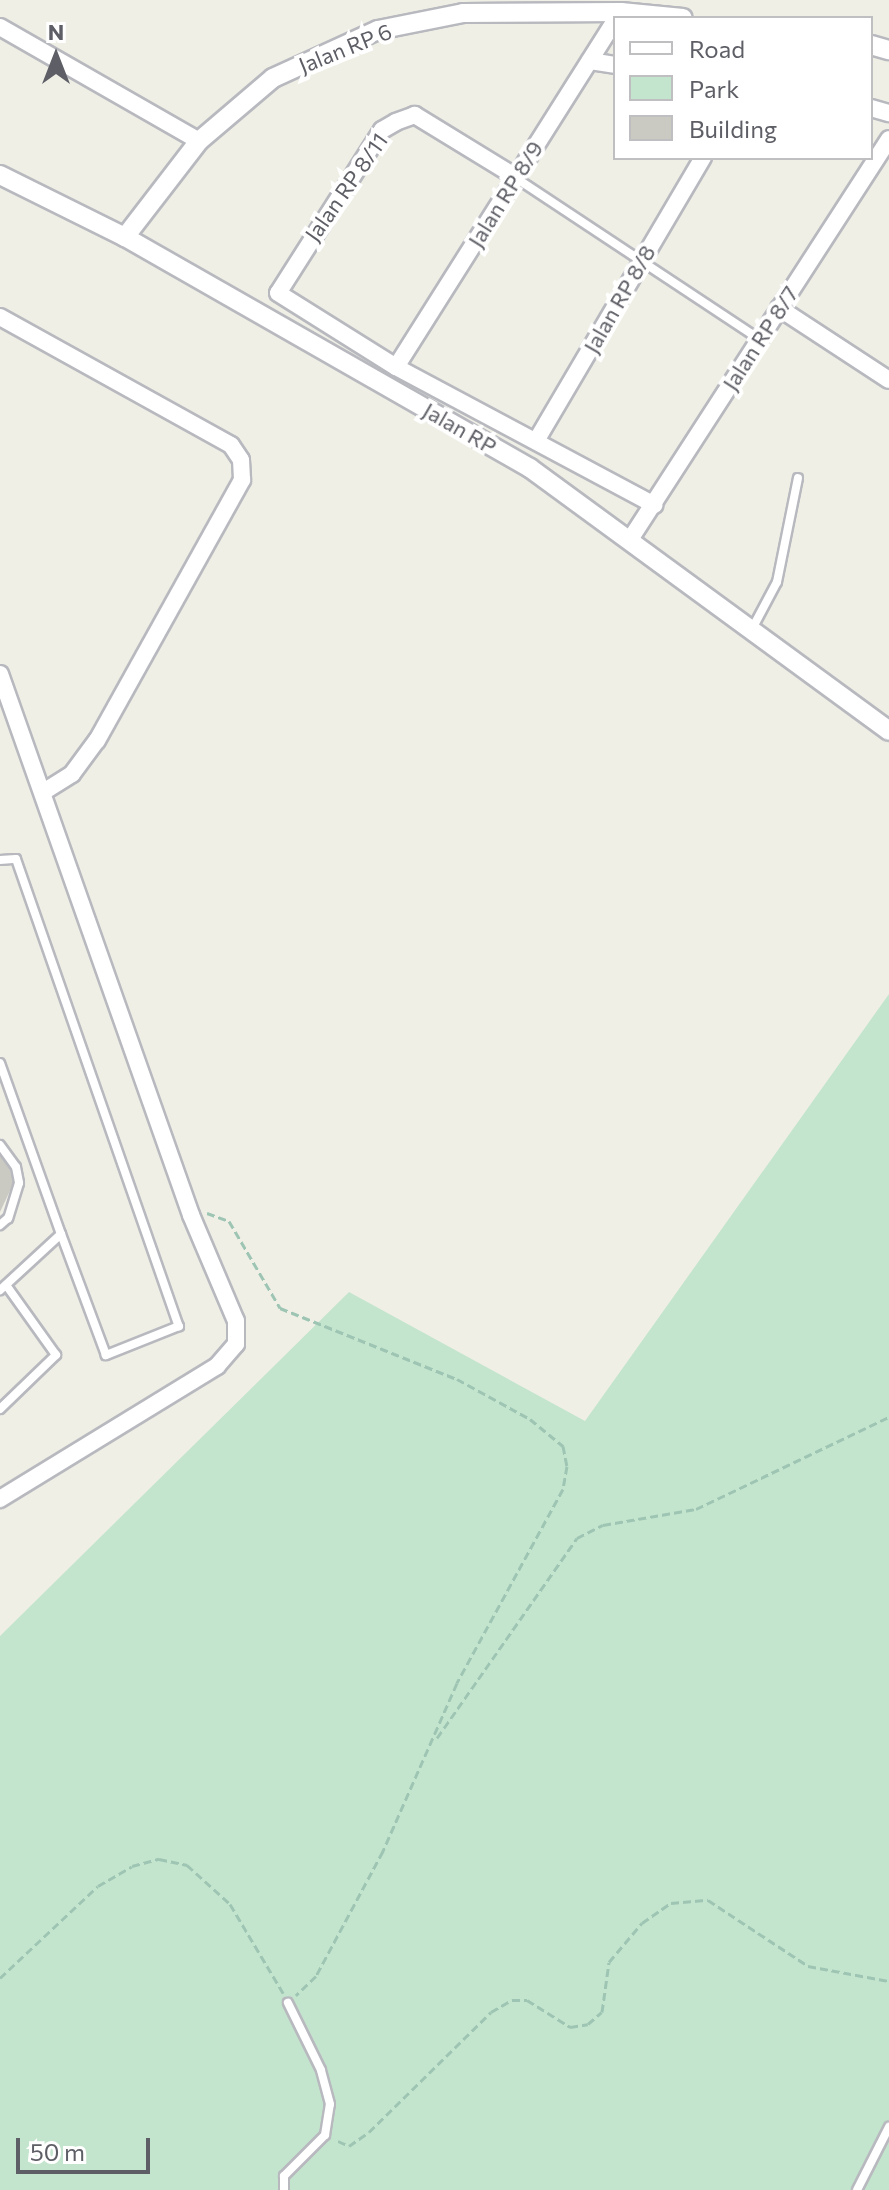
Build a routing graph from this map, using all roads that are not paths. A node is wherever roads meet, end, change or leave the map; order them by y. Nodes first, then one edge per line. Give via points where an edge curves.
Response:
1 (461, 7) edge
2 (613, 17) edge
3 (613, 25) edge
4 (0, 27) edge
5 (590, 61) junction
6 (613, 65) edge
7 (889, 139) edge
8 (199, 141) junction
9 (702, 160) edge
10 (0, 175) edge
11 (516, 177) junction
12 (125, 237) junction
13 (641, 261) junction
14 (779, 308) junction
15 (0, 317) edge
16 (759, 339) junction
17 (396, 367) junction
18 (889, 380) edge
19 (536, 441) junction
20 (798, 478) dead end
21 (654, 505) junction
22 (631, 538) junction
23 (750, 632) junction
24 (0, 674) edge
25 (889, 731) edge
26 (45, 791) junction
27 (0, 860) edge
28 (0, 1063) edge
29 (0, 1145) edge
30 (0, 1225) edge
31 (61, 1234) junction
32 (3, 1287) edge
33 (0, 1409) edge
34 (0, 1499) edge
35 (288, 2003) road end
36 (889, 2127) edge
37 (284, 2190) edge
38 (857, 2190) edge

1 - 2 street, Jalan RP 6
1 - 8 street, Jalan RP 6 via 378,30 273,78
3 - 5 street, Jalan RP 8/9
4 - 8 street
5 - 6 street
5 - 11 street, Jalan RP 8/9
7 - 14 street, Jalan RP 8/7
8 - 12 street, Jalan RP 6
9 - 13 street, Jalan RP 8/8
10 - 12 street, Jalan RP
11 - 13 lane
11 - 17 street, Jalan RP 8/9
11 - 17 street, Jalan RP 8/11 via 415,115 396,122 382,130 278,293
12 - 22 street, Jalan RP via 530,468
13 - 16 lane
13 - 19 street, Jalan RP 8/8
14 - 16 street, Jalan RP 8/7
14 - 18 street
15 - 26 street via 231,445 241,460 242,480 97,740 72,774
16 - 21 street, Jalan RP 8/7
17 - 19 street
19 - 21 street
20 - 23 lane via 777,582
21 - 22 street, Jalan RP 8/7
22 - 23 street, Jalan RP
23 - 25 street, Jalan RP
24 - 26 street
26 - 34 street via 191,1215 236,1321 236,1344 217,1366
27 - 31 lane via 16,859 179,1326 106,1355
28 - 31 lane
29 - 30 lane via 16,1167 19,1183 8,1218
31 - 32 lane
32 - 33 lane via 56,1355
35 - 37 lane via 321,2070 330,2104 325,2135 284,2176
36 - 38 lane

